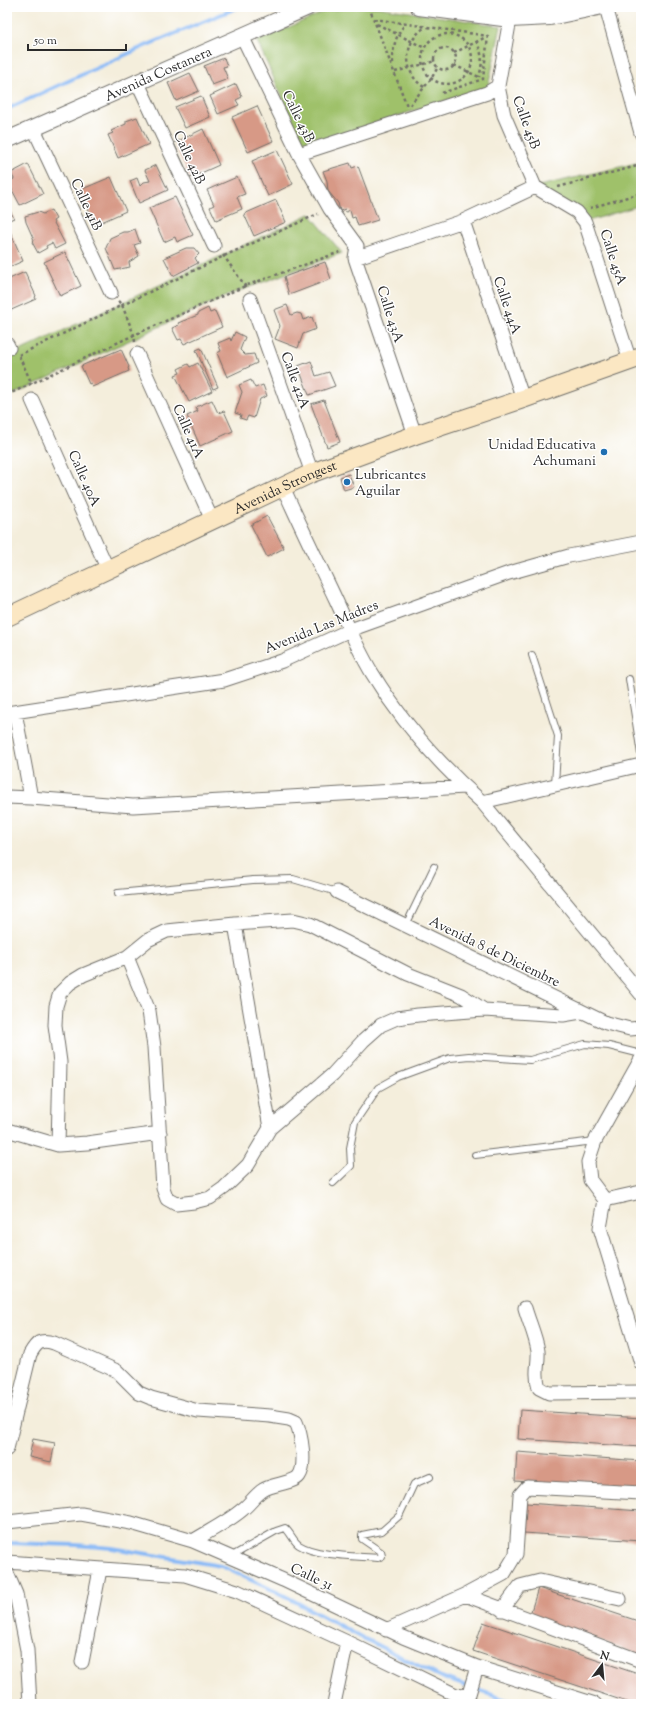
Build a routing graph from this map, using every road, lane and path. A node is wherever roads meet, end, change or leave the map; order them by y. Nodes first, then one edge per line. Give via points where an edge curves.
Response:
1 (308, 7) edge
2 (369, 7) edge
3 (419, 7) edge
4 (598, 7) edge
5 (606, 7) edge
6 (374, 19) junction
7 (510, 19) junction
8 (376, 24) junction
9 (407, 24) junction
10 (427, 26) junction
11 (398, 35) junction
12 (242, 36) junction
13 (488, 36) junction
14 (412, 41) junction
15 (476, 41) junction
16 (468, 46) junction
17 (425, 48) junction
18 (454, 53) junction
19 (435, 61) junction
20 (422, 65) junction
21 (454, 65) junction
22 (393, 67) junction
23 (438, 67) junction
24 (409, 68) junction
25 (395, 72) junction
26 (468, 72) junction
27 (480, 77) junction
28 (431, 79) junction
29 (483, 79) junction
30 (137, 82) junction
31 (498, 86) junction
32 (424, 87) junction
33 (437, 95) dead end
34 (415, 104) dead end
35 (410, 113) junction
36 (34, 129) junction
37 (641, 133) edge
38 (7, 140) edge
39 (299, 154) junction
40 (641, 165) edge
41 (539, 189) junction
42 (641, 193) edge
43 (330, 209) junction
44 (577, 212) junction
45 (463, 221) junction
46 (214, 246) dead end
47 (356, 252) junction
48 (224, 256) junction
49 (245, 286) junction
50 (111, 293) dead end
51 (250, 299) joint
52 (122, 305) junction
53 (134, 335) junction
54 (12, 352) edge
55 (137, 354) dead end
56 (635, 359) edge
57 (32, 384) junction
58 (7, 395) edge
59 (523, 399) junction
60 (32, 400) joint
61 (414, 435) junction
62 (312, 473) junction
63 (283, 487) junction
64 (212, 520) junction
65 (641, 542) edge
66 (108, 570) junction
67 (7, 616) edge
68 (350, 630) junction
69 (532, 655) dead end
70 (629, 679) dead end
71 (11, 713) edge
72 (641, 754) edge
73 (641, 765) edge
74 (555, 784) junction
75 (465, 787) junction
76 (7, 798) edge
77 (31, 798) junction
78 (482, 802) junction
79 (434, 867) dead end
80 (337, 892) joint
81 (118, 893) dead end
82 (235, 924) junction
83 (406, 925) junction
84 (127, 957) junction
85 (641, 994) edge
86 (484, 1010) junction
87 (582, 1012) junction
88 (641, 1028) edge
89 (641, 1054) edge
90 (641, 1059) edge
91 (270, 1128) junction
92 (7, 1130) edge
93 (160, 1133) junction
94 (595, 1141) junction
95 (58, 1145) junction
96 (475, 1155) dead end
97 (333, 1183) dead end
98 (641, 1192) edge
99 (604, 1200) junction
100 (525, 1308) dead end
101 (641, 1363) edge
102 (641, 1392) edge
103 (7, 1449) edge
104 (430, 1477) dead end
105 (641, 1493) edge
106 (7, 1522) edge
107 (193, 1541) junction
108 (230, 1557) junction
109 (7, 1562) edge
110 (100, 1570) junction
111 (7, 1573) edge
112 (465, 1595) junction
113 (620, 1599) dead end
114 (502, 1610) junction
115 (386, 1630) junction
116 (347, 1642) junction
117 (82, 1662) dead end
118 (641, 1662) edge
119 (473, 1679) junction
120 (30, 1704) edge
121 (334, 1704) edge
122 (595, 1704) edge

1 - 12 street, Avenida Costanera
2 - 6 path
3 - 7 street
4 - 7 street via 550,17
5 - 37 street
6 - 8 path
6 - 9 path
7 - 31 street, Calle 45B
8 - 11 path
8 - 22 path
9 - 10 path
9 - 11 path
10 - 13 path
10 - 14 path via 418,31
11 - 14 path
11 - 22 path via 393,54
12 - 30 street, Avenida Costanera
12 - 39 street, Calle 43B
13 - 15 path
13 - 29 path
14 - 17 path
14 - 24 path via 408,54
15 - 16 path
15 - 27 path via 482,58
16 - 17 path via 462,39 445,34 437,36
16 - 18 path
16 - 26 path via 472,59
17 - 20 path
18 - 19 path via 447,48 440,49 435,54
18 - 21 path
19 - 20 path
19 - 23 path
20 - 24 path
20 - 28 path
21 - 23 path via 445,70
21 - 26 path
22 - 25 path
23 - 28 path
24 - 25 path
24 - 32 path via 412,76
25 - 35 path
26 - 27 path
26 - 28 path via 459,81 447,84
27 - 29 path
28 - 32 path
29 - 33 path
30 - 36 street, Avenida Costanera
30 - 46 street, Calle 42B
31 - 35 street via 487,93
31 - 41 street, Calle 45B via 504,115
32 - 35 path
34 - 35 path
35 - 39 street
36 - 38 street, Avenida Costanera
36 - 50 street, Calle 41B
39 - 43 street, Calle 43B
40 - 41 path
41 - 44 street, Calle 45A
41 - 45 street
42 - 44 path
43 - 47 street, Calle 43A
43 - 48 path
44 - 56 street, Calle 45A via 585,222
45 - 47 street
45 - 59 street, Calle 44A
47 - 49 path
47 - 61 street, Calle 43A
48 - 49 path
48 - 52 path
49 - 51 path
49 - 53 path
51 - 62 street, Calle 42A
52 - 53 path
52 - 54 path
53 - 57 path
54 - 57 path
55 - 64 street, Calle 41A
56 - 59 main road, Avenida Strongest
57 - 58 path
57 - 60 path
59 - 61 main road, Avenida Strongest
60 - 66 street, Calle 40A
61 - 62 main road, Avenida Strongest
62 - 63 main road, Avenida Strongest
63 - 64 main road, Avenida Strongest
63 - 68 street
64 - 66 main road, Avenida Strongest
65 - 68 street, Avenida Las Madres via 568,556 509,573
66 - 67 main road, Avenida Strongest
68 - 71 street, Avenida Las Madres via 282,661 224,680
68 - 75 street via 392,704
69 - 74 lane via 558,736
70 - 72 lane
71 - 77 street
73 - 74 street
74 - 78 street
75 - 77 street via 132,806
75 - 78 street
76 - 77 street
78 - 85 street
79 - 83 lane
80 - 81 lane via 293,879 253,880
80 - 83 street, Avenida 8 de Diciembre
82 - 84 street via 167,931 148,940
82 - 86 street via 293,920 310,924 408,974 461,995
82 - 91 street
83 - 87 street, Avenida 8 de Diciembre
84 - 93 street via 149,1010
84 - 95 street via 83,975 60,993 55,1025 60,1062
86 - 87 street via 563,1015
86 - 91 street via 418,1014 396,1018 381,1025 332,1075
87 - 88 street, Avenida 8 de Diciembre via 606,1024 630,1029
89 - 97 lane via 609,1046 585,1044 530,1060 468,1056 450,1058 398,1077 378,1088 355,1122 350,1148 351,1166
90 - 94 street
91 - 93 street via 248,1165 224,1188 210,1198 176,1204 167,1199 163,1188
92 - 95 street
93 - 95 street
94 - 96 lane
94 - 99 street via 588,1162 590,1180
98 - 99 street
99 - 101 street via 600,1228
100 - 102 street via 538,1350 536,1378 539,1388 548,1393
103 - 107 street via 30,1354 36,1344 45,1340 117,1371 139,1393 151,1398 198,1411 270,1416 296,1422 300,1429 302,1452 300,1475 295,1480 273,1485 262,1491 242,1510
104 - 108 lane via 414,1484 399,1516 382,1531 362,1535 362,1538 381,1552 382,1556 378,1558 309,1550 297,1543 285,1528
105 - 112 street via 527,1487 520,1495 516,1554 504,1574
106 - 107 street, Calle 31 via 81,1514 131,1523
107 - 108 street, Calle 31
108 - 115 street, Calle 31
109 - 110 street
110 - 116 street via 185,1575 237,1591
110 - 117 street
111 - 120 street via 16,1594 27,1650
112 - 114 street
112 - 115 street
113 - 114 street via 540,1580 520,1586
114 - 118 street
115 - 119 street, Calle 31
116 - 119 street via 456,1695 469,1694
116 - 121 street
119 - 122 street, Calle 31

